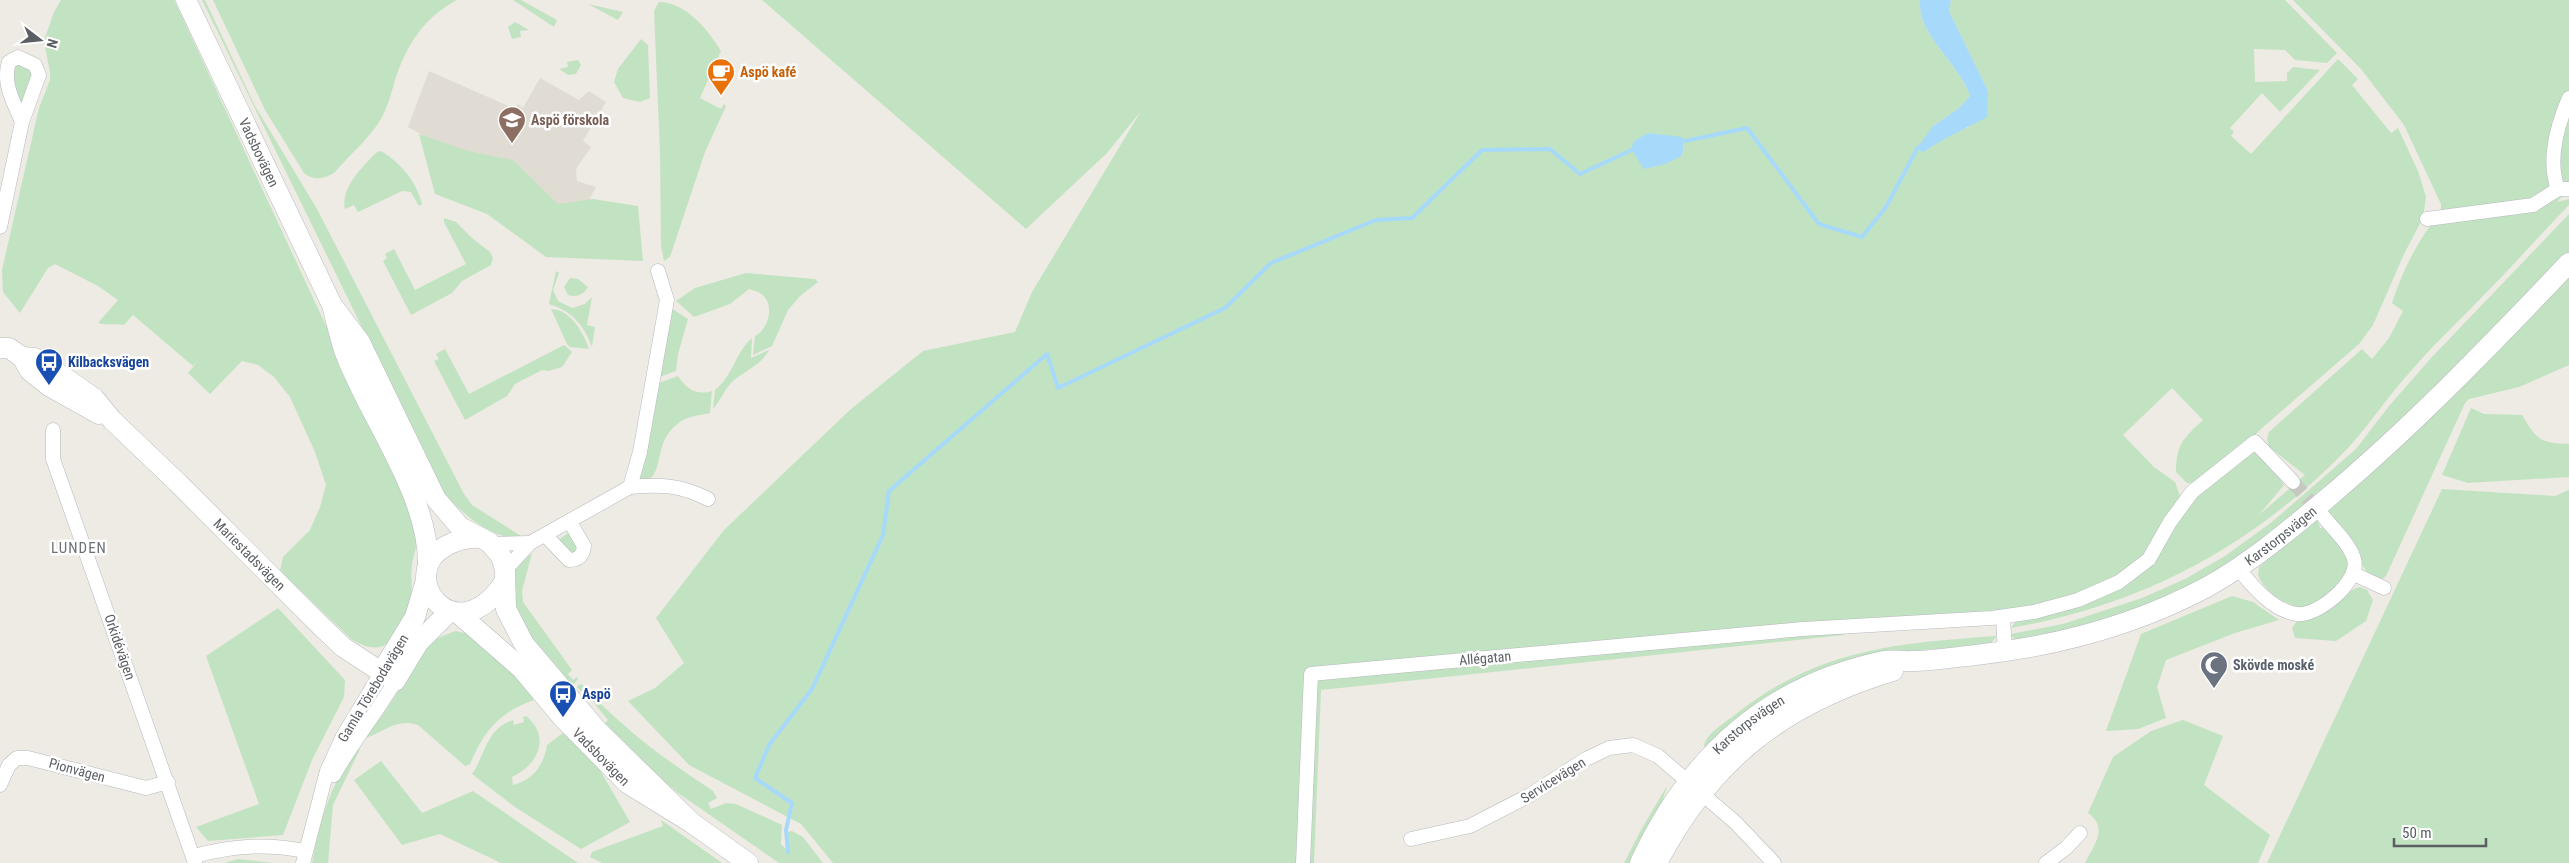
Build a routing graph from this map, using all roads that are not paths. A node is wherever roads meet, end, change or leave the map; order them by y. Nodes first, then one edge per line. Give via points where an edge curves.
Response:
1 (186, 0) edge
2 (2569, 98) edge
3 (22, 122) dead end
4 (2563, 189) edge
5 (2427, 219) dead end
6 (0, 227) edge
7 (2569, 264) edge
8 (658, 271) dead end
9 (332, 305) junction
10 (8, 347) edge
11 (53, 430) dead end
12 (2293, 482) tunnel mouth
13 (630, 487) junction
14 (708, 499) dead end
15 (2323, 516) tunnel mouth
16 (570, 522) junction
17 (546, 536) junction
18 (485, 541) junction
19 (530, 543) junction
20 (2238, 568) junction
21 (427, 572) junction
22 (2354, 574) junction
23 (505, 575) junction
24 (2384, 588) dead end
25 (455, 613) junction
26 (2003, 617) junction
27 (2006, 652) junction
28 (388, 677) junction
29 (168, 782) junction
30 (0, 785) edge
31 (1695, 787) junction
32 (692, 823) junction
33 (2080, 833) dead end
34 (1411, 839) dead end
35 (304, 857) edge
36 (194, 860) edge
37 (748, 863) edge
38 (1303, 863) edge
39 (1640, 863) edge
40 (1657, 863) edge
41 (1774, 863) edge
42 (2046, 863) edge

1 - 9 main road, Vadsbovägen
2 - 4 street via 2561,116 2552,174
3 - 6 street
4 - 5 street via 2533,205
7 - 20 main road, Karstorpsvägen via 2442,396 2350,479
8 - 13 street via 667,300 640,452
9 - 18 main road, Vadsbovägen via 360,342 436,499 460,527
9 - 21 main road, Vadsbovägen via 345,350 419,511 428,548
10 - 28 main road, Mariestadsvägen via 49,386 112,420 343,647
11 - 29 street, Orkidévägen via 53,459
12 - 26 street via 2254,442 2192,492 2149,559 2119,582 2078,600
13 - 14 street via 658,484 679,487
13 - 16 street
15 - 22 street via 2351,551
16 - 17 street
16 - 17 street via 584,546 578,559 569,560
17 - 19 street
18 - 19 street
18 - 21 main road via 466,538 451,543 437,552
18 - 23 main road via 501,556
19 - 23 street
20 - 22 street via 2268,600 2287,612 2301,615 2323,606
20 - 27 main road, Karstorpsvägen via 2177,602 2140,618 2077,639
21 - 25 main road via 436,601
21 - 28 main road, Gamla Törebodavägen via 415,617
22 - 24 street
23 - 25 main road via 489,600 474,609
23 - 32 main road, Vadsbovägen via 506,609 524,644 597,730
25 - 28 main road, Gamla Törebodavägen via 418,643
25 - 32 main road, Vadsbovägen via 522,669 563,718 627,783
26 - 27 street
26 - 38 street, Allégatan via 1803,629 1312,674
27 - 31 main road, Karstorpsvägen via 1910,662 1889,659 1856,667 1806,686 1767,708 1709,756
28 - 35 street, Gamla Törebodavägen via 343,736 327,771
29 - 30 street, Pionvägen via 146,788 17,758 9,765
29 - 36 street, Orkidévägen
31 - 34 street, Servicevägen via 1651,751 1621,745 1586,759 1530,795 1470,826
31 - 39 main road, Karstorpsvägen via 1660,822
31 - 40 main road, Karstorpsvägen
31 - 41 street, Servicevägen
32 - 37 main road, Vadsbovägen
33 - 42 street
35 - 36 street via 272,846 247,846 230,847

